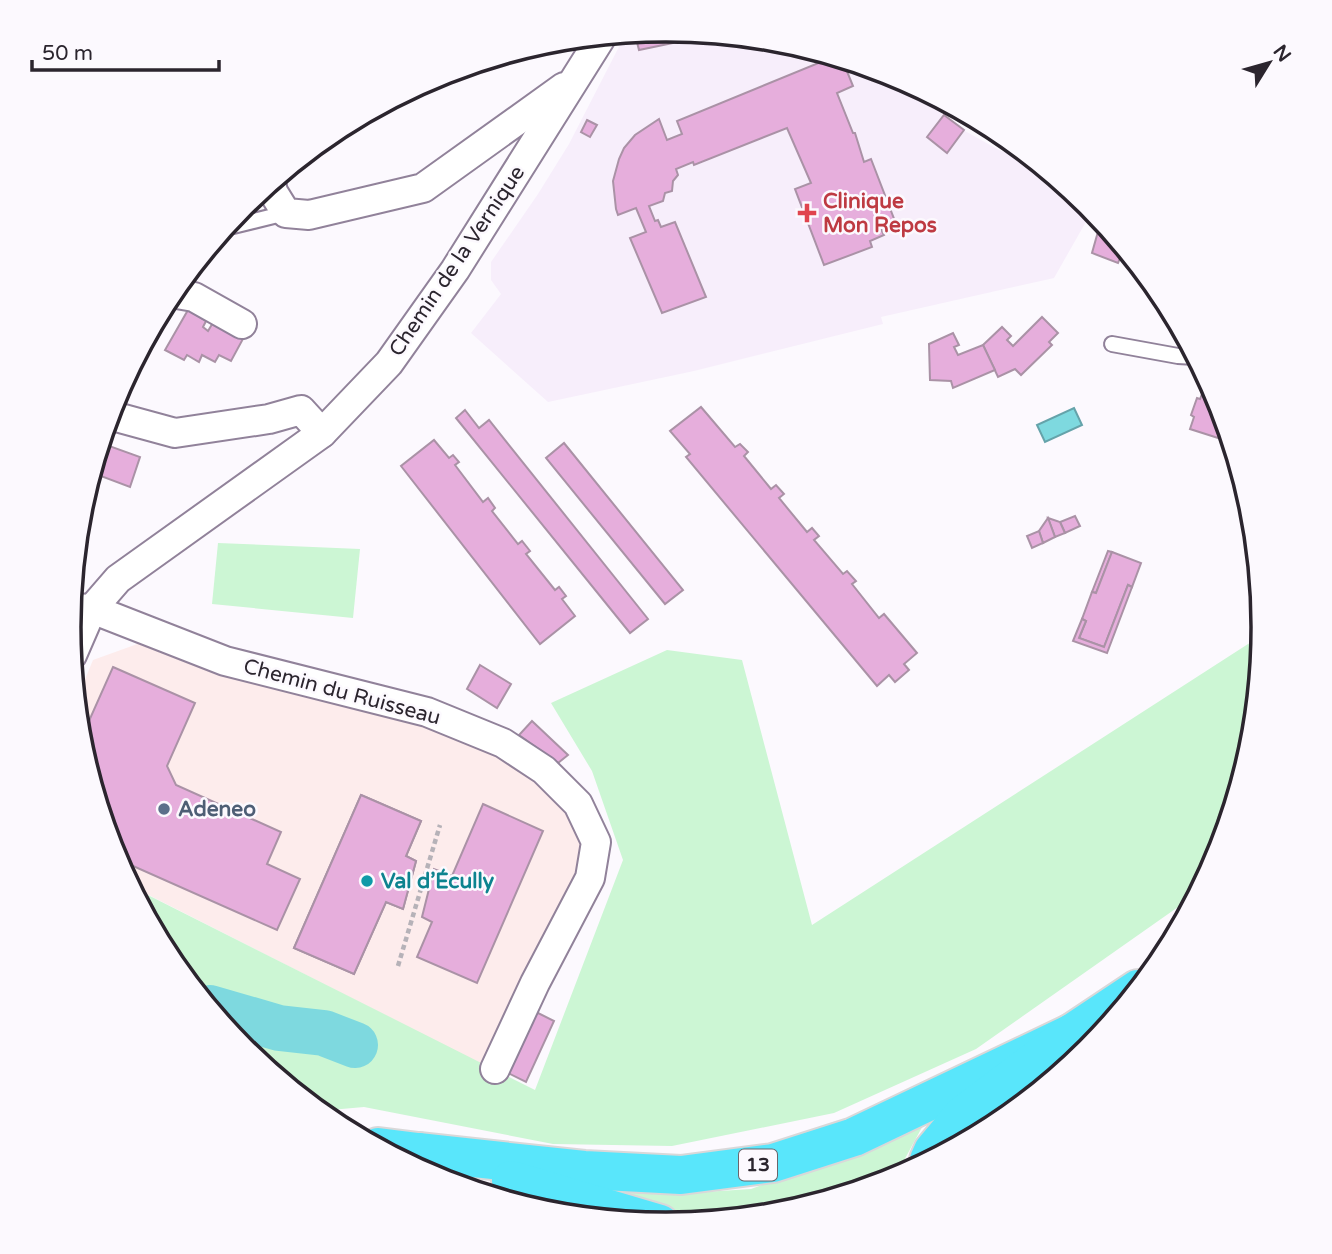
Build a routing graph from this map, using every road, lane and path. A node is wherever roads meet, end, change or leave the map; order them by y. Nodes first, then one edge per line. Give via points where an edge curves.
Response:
1 (594, 47) edge
2 (574, 79) junction
3 (274, 193) edge
4 (286, 213) junction
5 (242, 224) edge
6 (185, 295) edge
7 (242, 324) dead end
8 (1112, 344) dead end
9 (1184, 356) edge
10 (120, 418) edge
11 (322, 433) junction
12 (81, 609) edge
13 (440, 825) dead end
14 (398, 966) dead end
15 (1111, 1007) edge
16 (1072, 1033) junction
17 (495, 1069) dead end
18 (938, 1145) edge
19 (404, 1150) edge
20 (418, 1152) junction
21 (610, 1209) edge

1 - 2 street, Chemin de la Vernique
2 - 4 street via 423,188 309,215
2 - 11 street, Chemin de la Vernique via 455,270 389,363
3 - 4 street
4 - 5 lane
6 - 7 street
8 - 9 lane
10 - 11 street via 175,433 301,410
11 - 12 street, Chemin de la Vernique
12 - 17 street, Chemin du Ruisseau via 225,661 427,712 503,743 544,770 578,804 596,842 590,878
13 - 14 path
15 - 16 highway
16 - 18 highway via 963,1115
16 - 20 highway, 13 via 853,1137 773,1163 681,1175
19 - 20 highway
20 - 21 highway

